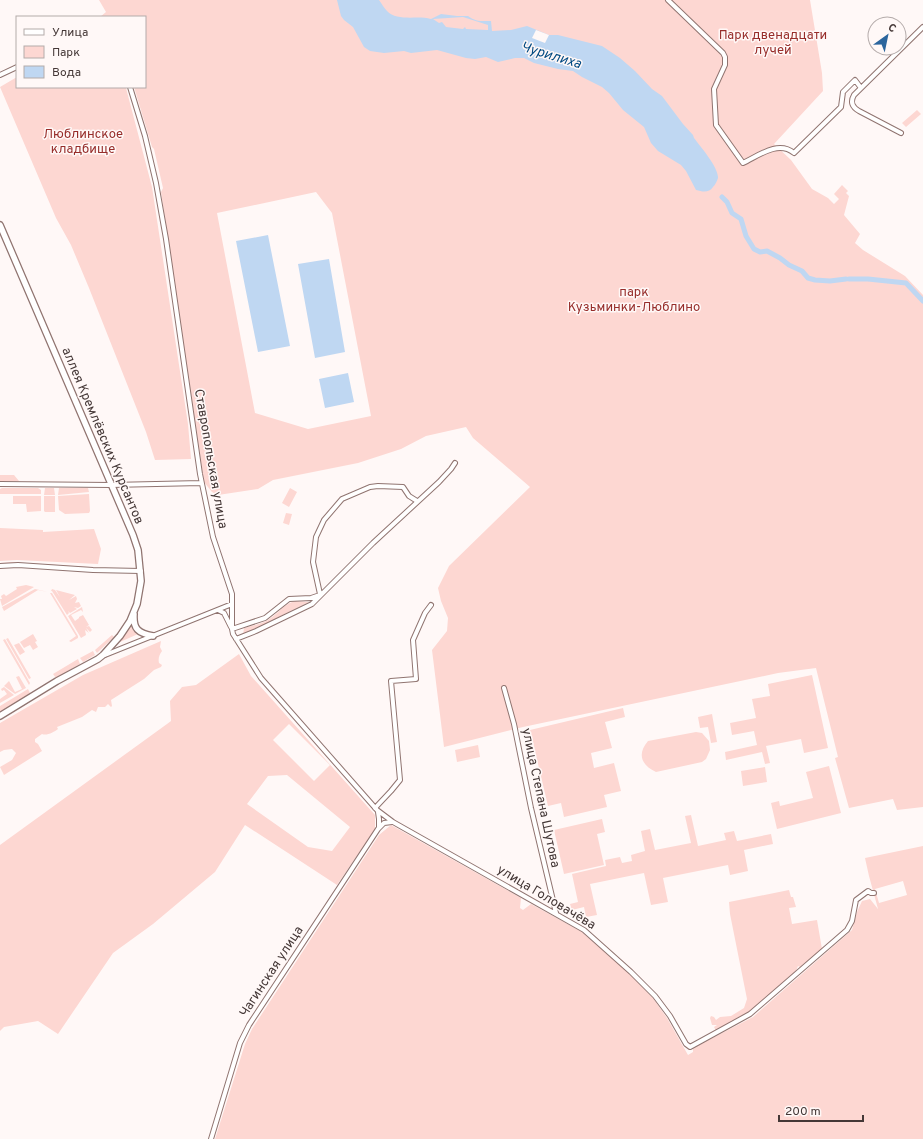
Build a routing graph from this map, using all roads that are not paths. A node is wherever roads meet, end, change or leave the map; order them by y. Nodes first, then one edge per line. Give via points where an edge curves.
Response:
1 (668, 0) edge
2 (923, 27) edge
3 (16, 67) edge
4 (0, 75) edge
5 (130, 88) edge
6 (861, 88) junction
7 (901, 133) dead end
8 (0, 225) edge
9 (455, 463) dead end
10 (201, 483) junction
11 (0, 484) edge
12 (111, 485) junction
13 (417, 501) junction
14 (0, 566) edge
15 (140, 571) junction
16 (320, 594) junction
17 (232, 604) junction
18 (431, 605) dead end
19 (134, 610) junction
20 (216, 610) junction
21 (232, 629) junction
22 (152, 636) junction
23 (236, 639) junction
24 (103, 655) junction
25 (504, 688) dead end
26 (0, 716) edge
27 (376, 809) junction
28 (385, 817) junction
29 (380, 820) junction
30 (393, 822) junction
31 (384, 823) junction
32 (378, 829) junction
33 (874, 893) dead end
34 (556, 913) junction
35 (211, 1139) edge

1 - 6 street via 725,57 725,65 714,89 716,125 743,163 771,149 789,149 794,153 839,109 843,92 855,80
2 - 6 street
3 - 4 street
5 - 10 street, Ставропольская улица via 149,148 159,198
6 - 7 street via 852,100 855,109
8 - 12 main road, аллея Кремлёвских Курсантов
9 - 13 street via 422,499
10 - 12 street
10 - 17 street, Ставропольская улица via 210,527 232,594
11 - 12 street
12 - 15 main road, аллея Кремлёвских Курсантов via 138,550
13 - 16 street
13 - 16 street via 402,487 378,486 342,499 324,520 314,544 313,562
14 - 15 street
15 - 19 main road, аллея Кремлёвских Курсантов via 141,581
16 - 21 street via 311,598 289,599 265,618
16 - 23 street via 312,604
17 - 20 street
17 - 21 street, Ставропольская улица
18 - 27 street via 413,640 416,679 391,681 400,780
19 - 22 main road via 137,630
19 - 24 main road, аллея Кремлёвских Курсантов via 120,636
20 - 21 street via 224,613
20 - 22 street
21 - 23 street, Ставропольская улица
22 - 24 street
23 - 27 street, Ставропольская улица via 261,678
24 - 26 main road, аллея Кремлёвских Курсантов
25 - 34 street, улица Степана Шутова
27 - 28 street, Ставропольская улица
27 - 29 street, Ставропольская улица
28 - 29 street via 382,816
28 - 30 street, улица Головачёва
28 - 31 street via 387,822
29 - 31 street
29 - 32 street, Чагинская улица
30 - 31 street
30 - 34 street, улица Головачёва
31 - 32 street, Чагинская улица
32 - 35 street, Чагинская улица via 245,1032
33 - 34 street, улица Головачёва via 868,891 856,900 847,930 750,1014 690,1047 670,1016 632,972 584,930

